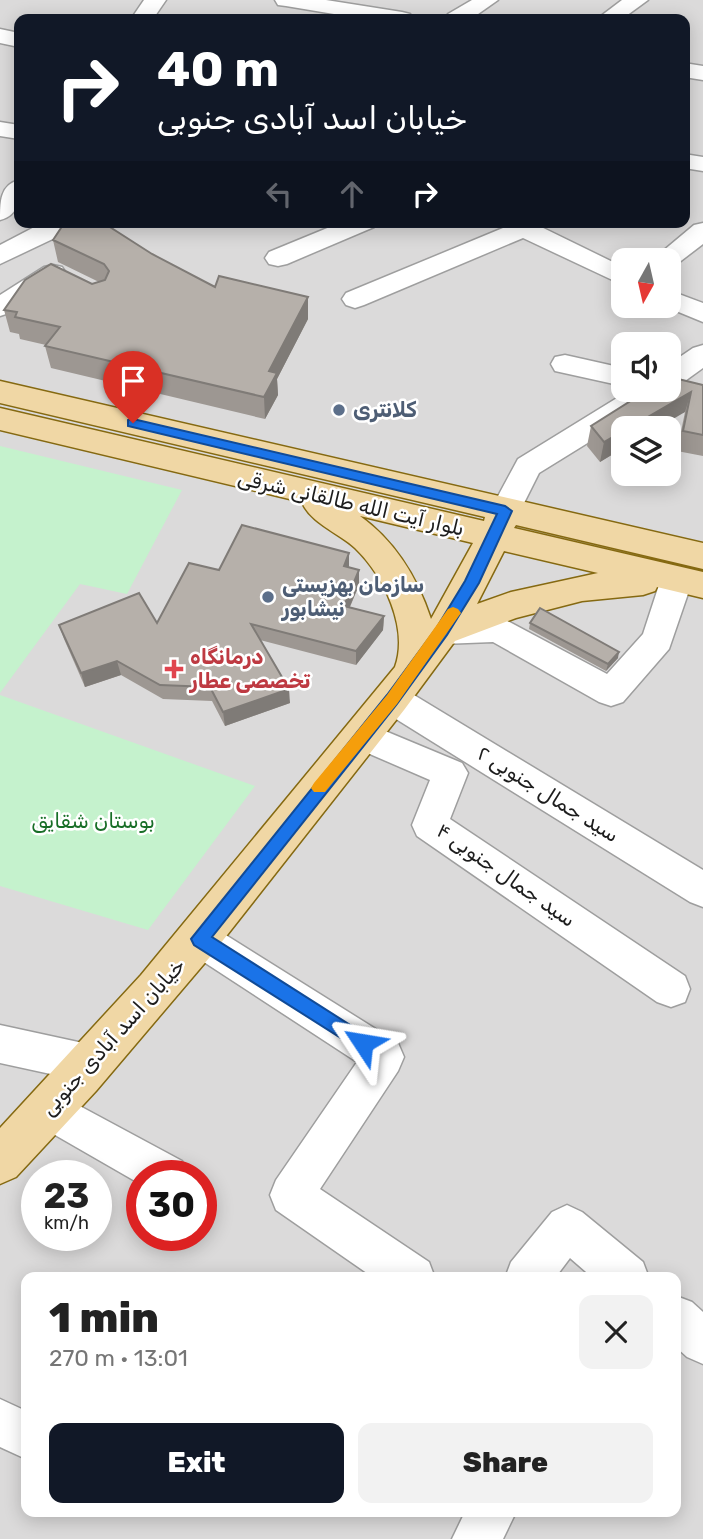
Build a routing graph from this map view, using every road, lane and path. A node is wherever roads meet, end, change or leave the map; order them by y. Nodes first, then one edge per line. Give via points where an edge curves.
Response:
1 (286, 0) edge
2 (387, 0) edge
3 (487, 0) edge
4 (637, 0) edge
5 (389, 14) edge
6 (407, 14) edge
7 (464, 14) edge
8 (616, 14) edge
9 (14, 194) edge
10 (0, 212) edge
11 (52, 228) edge
12 (350, 228) edge
13 (510, 228) edge
14 (523, 228) edge
15 (703, 231) edge
16 (681, 248) edge
17 (0, 256) edge
18 (278, 258) dead end
19 (611, 271) edge
20 (76, 283) edge
21 (355, 299) dead end
22 (681, 304) edge
23 (0, 307) edge
24 (703, 313) edge
25 (703, 354) edge
26 (565, 365) dead end
27 (611, 375) edge
28 (681, 379) edge
29 (0, 392) edge
30 (632, 402) edge
31 (0, 419) edge
32 (299, 491) junction
33 (499, 524) junction
34 (703, 556) edge
35 (690, 582) edge
36 (442, 631) junction
37 (403, 684) junction
38 (361, 735) junction
39 (703, 890) edge
40 (200, 939) junction
41 (671, 989) dead end
42 (0, 1044) edge
43 (92, 1064) junction
44 (50, 1110) junction
45 (139, 1160) edge
46 (0, 1161) edge
47 (404, 1272) edge
48 (532, 1272) edge
49 (620, 1272) edge
50 (681, 1322) edge
51 (703, 1341) edge
52 (0, 1422) edge
53 (21, 1433) edge
54 (489, 1517) edge
55 (476, 1539) edge

1 - 5 street
2 - 6 street
3 - 7 street
4 - 8 street
9 - 10 street
11 - 17 street
12 - 18 street
13 - 21 street
14 - 19 street
15 - 16 street
20 - 23 street via 55,272
22 - 24 street
25 - 28 street
26 - 27 street
29 - 33 main road, بلوار آیت الله طالقانی شرقی
30 - 33 street via 528,466
31 - 32 main road, بلوار آیت الله طالقانی شرقی
32 - 33 main road, بلوار آیت الله طالقانی شرقی
32 - 37 main road via 368,539 404,591 416,629
33 - 34 main road, بلوار آیت الله طالقانی شرقی
33 - 35 main road, بلوار آیت الله طالقانی شرقی
33 - 36 main road, خیابان اسد آبادی جنوبی
35 - 36 main road via 582,588 511,606
35 - 36 street via 657,640 611,692 498,629
36 - 37 main road, خیابان اسد آبادی جنوبی
37 - 38 main road, خیابان اسد آبادی جنوبی
37 - 39 street, سید جمال جنوبی ۲
38 - 40 main road, خیابان اسد آبادی جنوبی
38 - 41 street, سید جمال جنوبی ۴ via 450,773 430,825
40 - 43 main road, خیابان اسد آبادی جنوبی
40 - 47 street via 384,1057 291,1195
42 - 43 street
43 - 44 main road, خیابان اسد آبادی جنوبی
44 - 45 street
44 - 46 main road, خیابان اسد آبادی جنوبی
48 - 49 street via 567,1227
50 - 51 street
52 - 53 street
54 - 55 street

